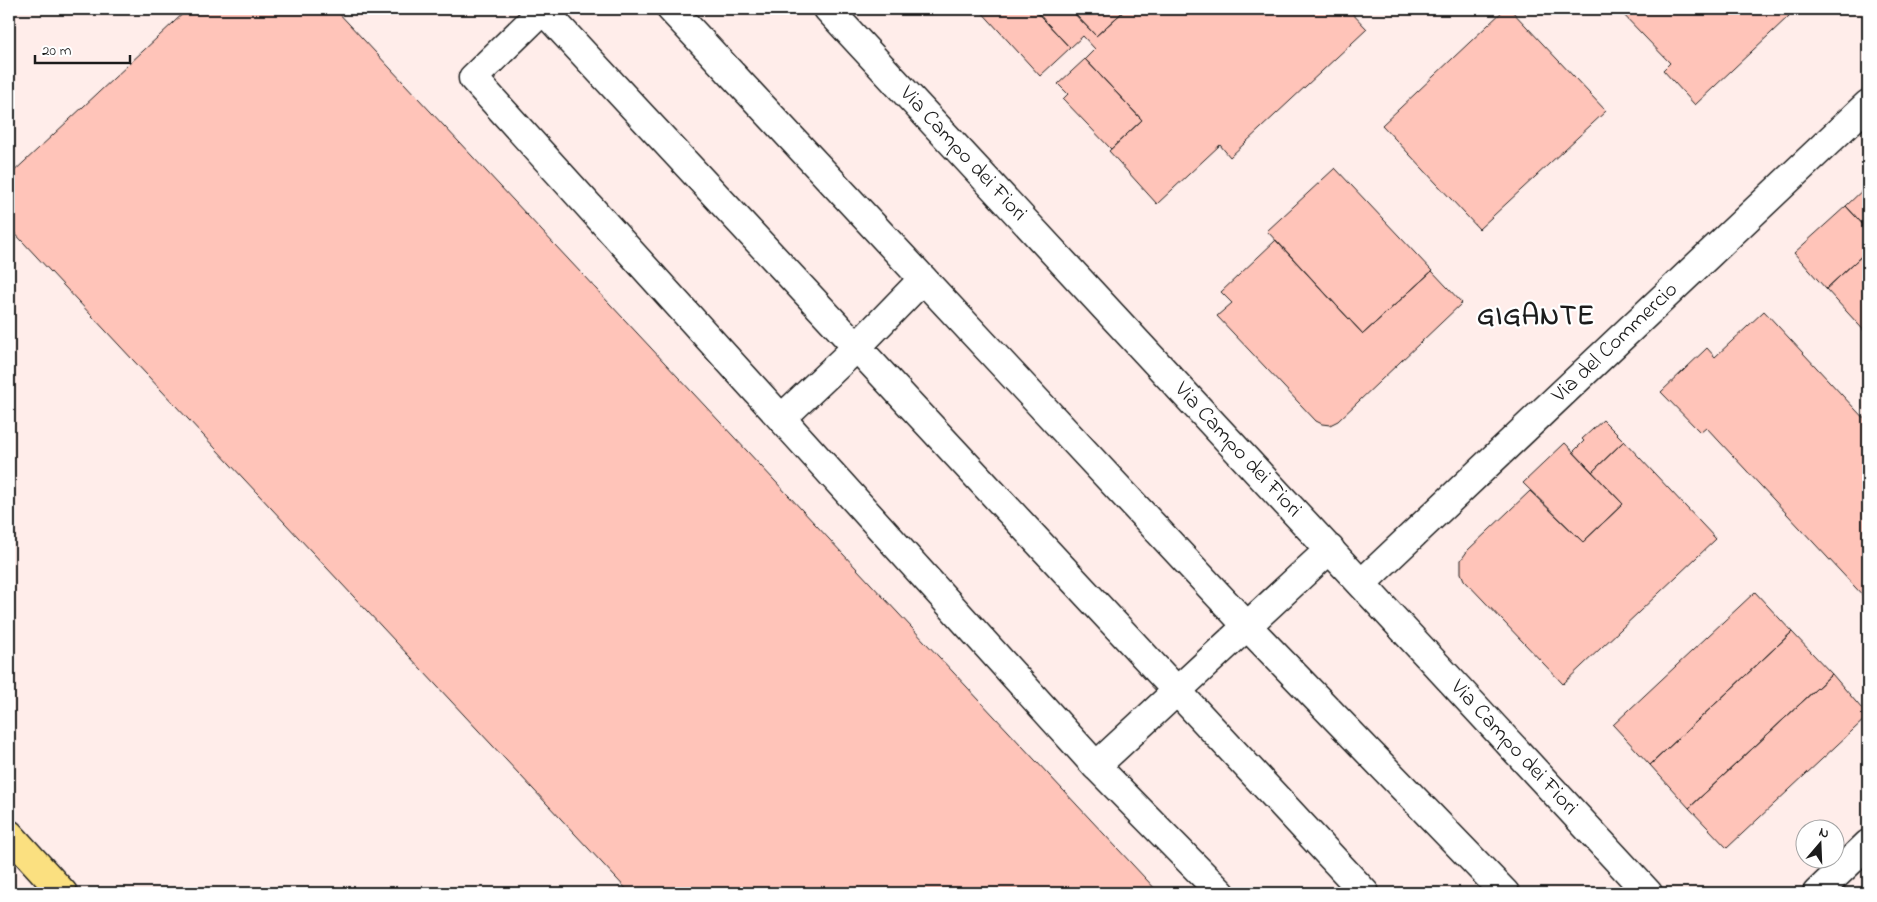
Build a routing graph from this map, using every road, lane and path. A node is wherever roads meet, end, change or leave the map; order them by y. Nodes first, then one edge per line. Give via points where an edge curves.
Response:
1 (543, 9) edge
2 (671, 9) edge
3 (828, 9) edge
4 (1868, 104) edge
5 (923, 279) junction
6 (856, 348) junction
7 (782, 418) junction
8 (1330, 548) junction
9 (1362, 583) junction
10 (1247, 626) junction
11 (1176, 691) junction
12 (1096, 766) junction
13 (9, 834) edge
14 (1868, 844) edge
15 (63, 893) edge
16 (1221, 893) edge
17 (1365, 893) edge
18 (1504, 893) edge
19 (1648, 893) edge
20 (1817, 893) edge

1 - 6 street
1 - 7 street via 473,78
2 - 5 street
3 - 8 street, Via Campo dei Fiori
4 - 9 street, Via del Commercio
5 - 6 street
5 - 10 street
6 - 7 street
6 - 11 street
7 - 12 street
8 - 9 street, Via Campo dei Fiori
8 - 10 street
9 - 19 street, Via Campo dei Fiori
10 - 11 street
10 - 18 street
11 - 12 street
11 - 17 street
12 - 16 street
13 - 15 highway
14 - 20 street

